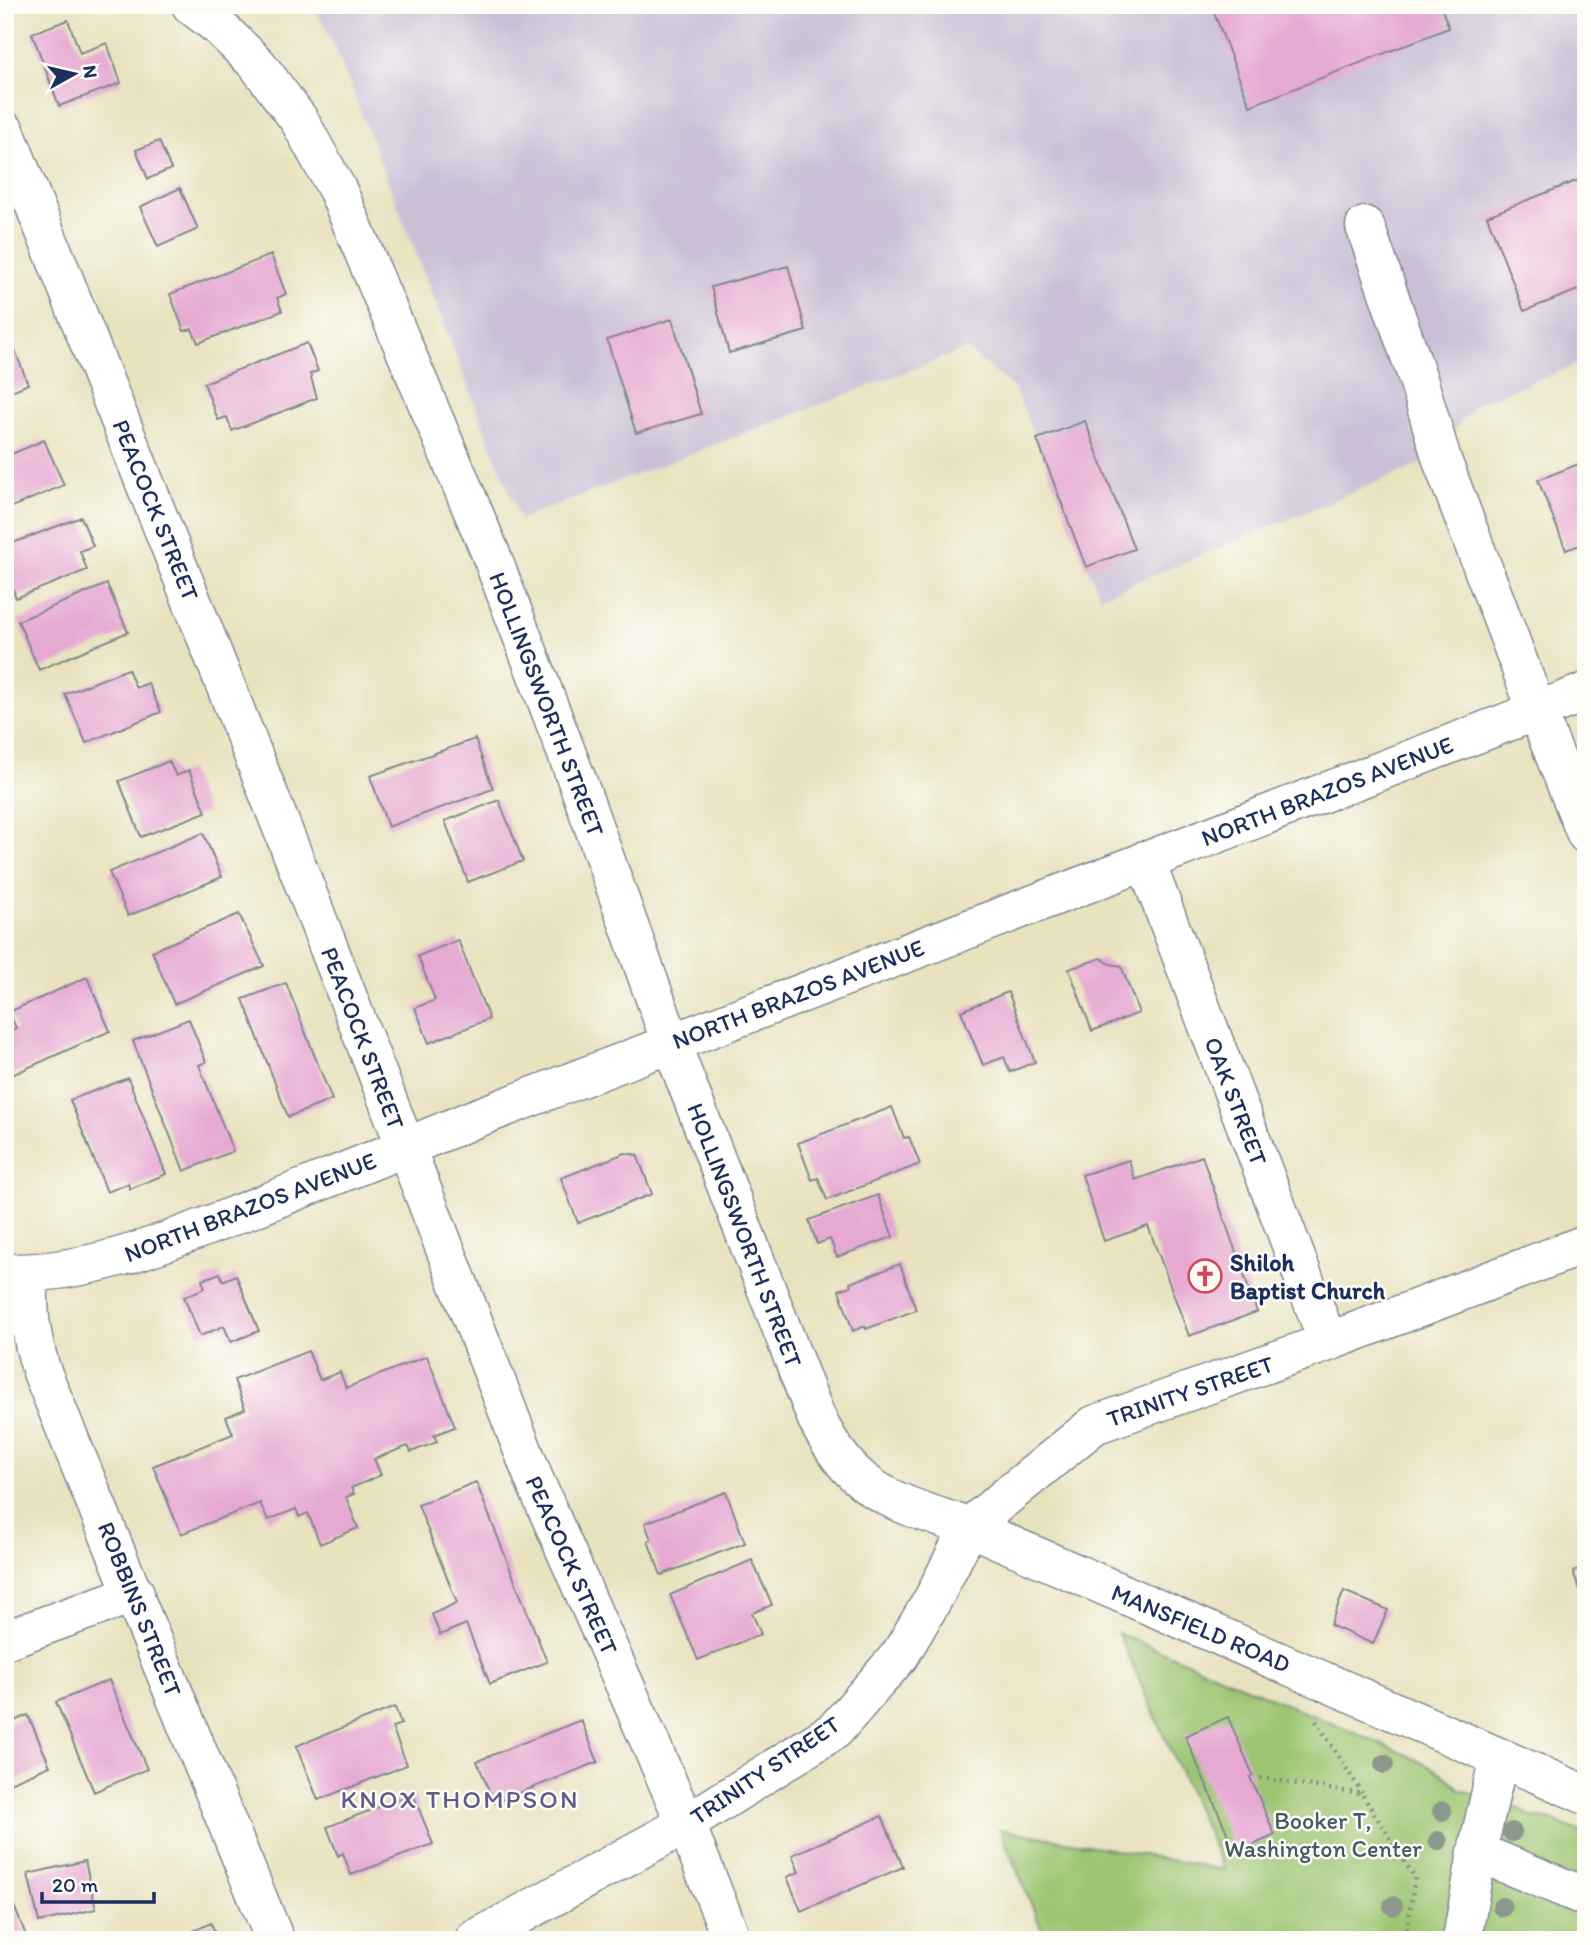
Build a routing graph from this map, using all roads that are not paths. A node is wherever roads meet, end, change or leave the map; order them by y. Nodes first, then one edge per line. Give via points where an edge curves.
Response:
1 (191, 5) edge
2 (5, 131) edge
3 (1365, 226) dead end
4 (1586, 691) edge
5 (1537, 711) junction
6 (1586, 834) edge
7 (1145, 860) junction
8 (671, 1043) junction
9 (405, 1148) junction
10 (1586, 1244) edge
11 (17, 1273) edge
12 (1328, 1342) junction
13 (829, 1446) joint
14 (970, 1527) junction
15 (135, 1593) junction
16 (5, 1640) edge
17 (1499, 1757) junction
18 (1586, 1795) edge
19 (686, 1824) junction
20 (1476, 1852) junction
21 (1586, 1897) edge
22 (275, 1940) edge
23 (474, 1940) edge
24 (732, 1940) edge
25 (1462, 1940) edge

1 - 8 street, HOLLINGSWORTH STREET via 257,64 299,120 338,191 490,552
2 - 9 street, PEACOCK STREET
3 - 5 street via 1442,460
4 - 5 street, NORTH BRAZOS AVENUE
5 - 6 street
5 - 7 street, NORTH BRAZOS AVENUE
7 - 8 street, NORTH BRAZOS AVENUE
7 - 12 street, OAK STREET
8 - 9 street, NORTH BRAZOS AVENUE
8 - 13 street, HOLLINGSWORTH STREET
9 - 11 street, NORTH BRAZOS AVENUE via 157,1246 59,1271
9 - 19 street, PEACOCK STREET via 534,1479
10 - 12 street, TRINITY STREET
11 - 15 street, ROBBINS STREET via 42,1372
12 - 14 street, TRINITY STREET via 1094,1425
13 - 14 street, MANSFIELD ROAD via 858,1479 897,1503
14 - 17 street, MANSFIELD ROAD
14 - 19 street, TRINITY STREET via 900,1655 835,1730
15 - 16 street
15 - 22 street, ROBBINS STREET
17 - 18 street, MANSFIELD ROAD
17 - 20 street
19 - 23 street, TRINITY STREET
19 - 24 street, PEACOCK STREET
20 - 21 street
20 - 25 street

